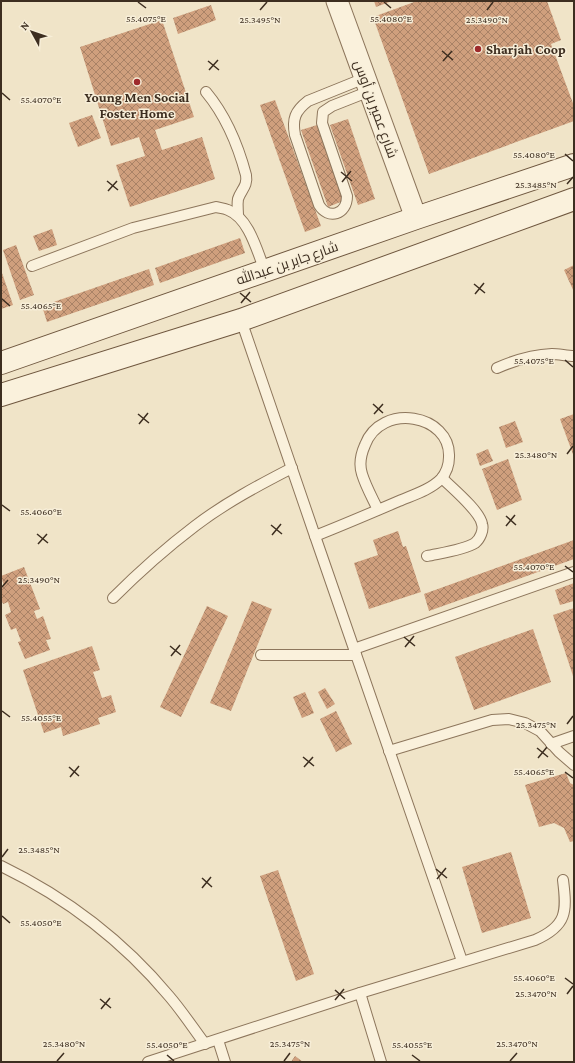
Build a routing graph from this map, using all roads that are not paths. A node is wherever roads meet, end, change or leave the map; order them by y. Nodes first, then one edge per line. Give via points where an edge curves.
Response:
1 (337, 1) edge
2 (367, 84) junction
3 (206, 92) dead end
4 (308, 101) junction
5 (323, 112) junction
6 (574, 165) edge
7 (531, 179) junction
8 (574, 199) edge
9 (238, 216) junction
10 (416, 218) junction
11 (471, 236) junction
12 (32, 266) dead end
13 (265, 271) junction
14 (241, 320) junction
15 (574, 356) edge
16 (1, 363) edge
17 (498, 368) dead end
18 (1, 395) edge
19 (292, 468) junction
20 (442, 478) junction
21 (378, 510) junction
22 (315, 536) junction
23 (428, 556) dead end
24 (574, 572) edge
25 (113, 598) dead end
26 (355, 652) junction
27 (261, 654) dead end
28 (574, 736) edge
29 (551, 744) junction
30 (389, 751) junction
31 (574, 765) edge
32 (1, 866) edge
33 (563, 880) dead end
34 (570, 899) edge
35 (462, 961) junction
36 (360, 993) junction
37 (218, 1040) junction
38 (205, 1044) junction
39 (148, 1062) edge
40 (225, 1062) edge
41 (381, 1062) edge

1 - 2 street, شارع عمير بن أوس
2 - 4 lane
2 - 5 lane
2 - 10 street, شارع عمير بن أوس
3 - 9 lane via 229,127 246,175 246,186 237,207
4 - 5 lane
4 - 5 lane via 300,107 295,116 295,135 318,205 325,212 334,214 343,210 347,196 322,123
6 - 7 street, شارع جابر بن عبدالله
7 - 10 street, شارع جابر بن عبدالله
7 - 11 street via 540,187 540,195 536,201 502,216
8 - 11 street
9 - 12 lane via 222,208 204,210 133,228
9 - 13 lane via 246,225
10 - 13 street, شارع جابر بن عبدالله
11 - 14 street
13 - 16 street, شارع جابر بن عبدالله
14 - 18 street
14 - 19 lane
15 - 17 lane via 534,356 515,360
19 - 22 lane
19 - 25 lane via 243,494 196,525 153,560
20 - 21 lane via 431,488
20 - 21 lane via 449,464 450,448 441,433 427,422 411,417 394,419 378,427 367,440 361,456 361,473
20 - 23 lane via 478,515 483,524 476,542
21 - 22 lane
22 - 26 lane
24 - 26 lane
26 - 27 lane
26 - 30 lane
28 - 29 lane
29 - 30 lane via 540,731 525,722 509,719 492,720
29 - 31 lane
30 - 35 lane
32 - 38 lane via 80,912 127,951 169,996
33 - 34 lane
34 - 35 lane via 558,926 547,934 535,940
35 - 36 lane
36 - 37 lane
36 - 41 lane
37 - 38 lane
37 - 40 lane
38 - 39 lane

